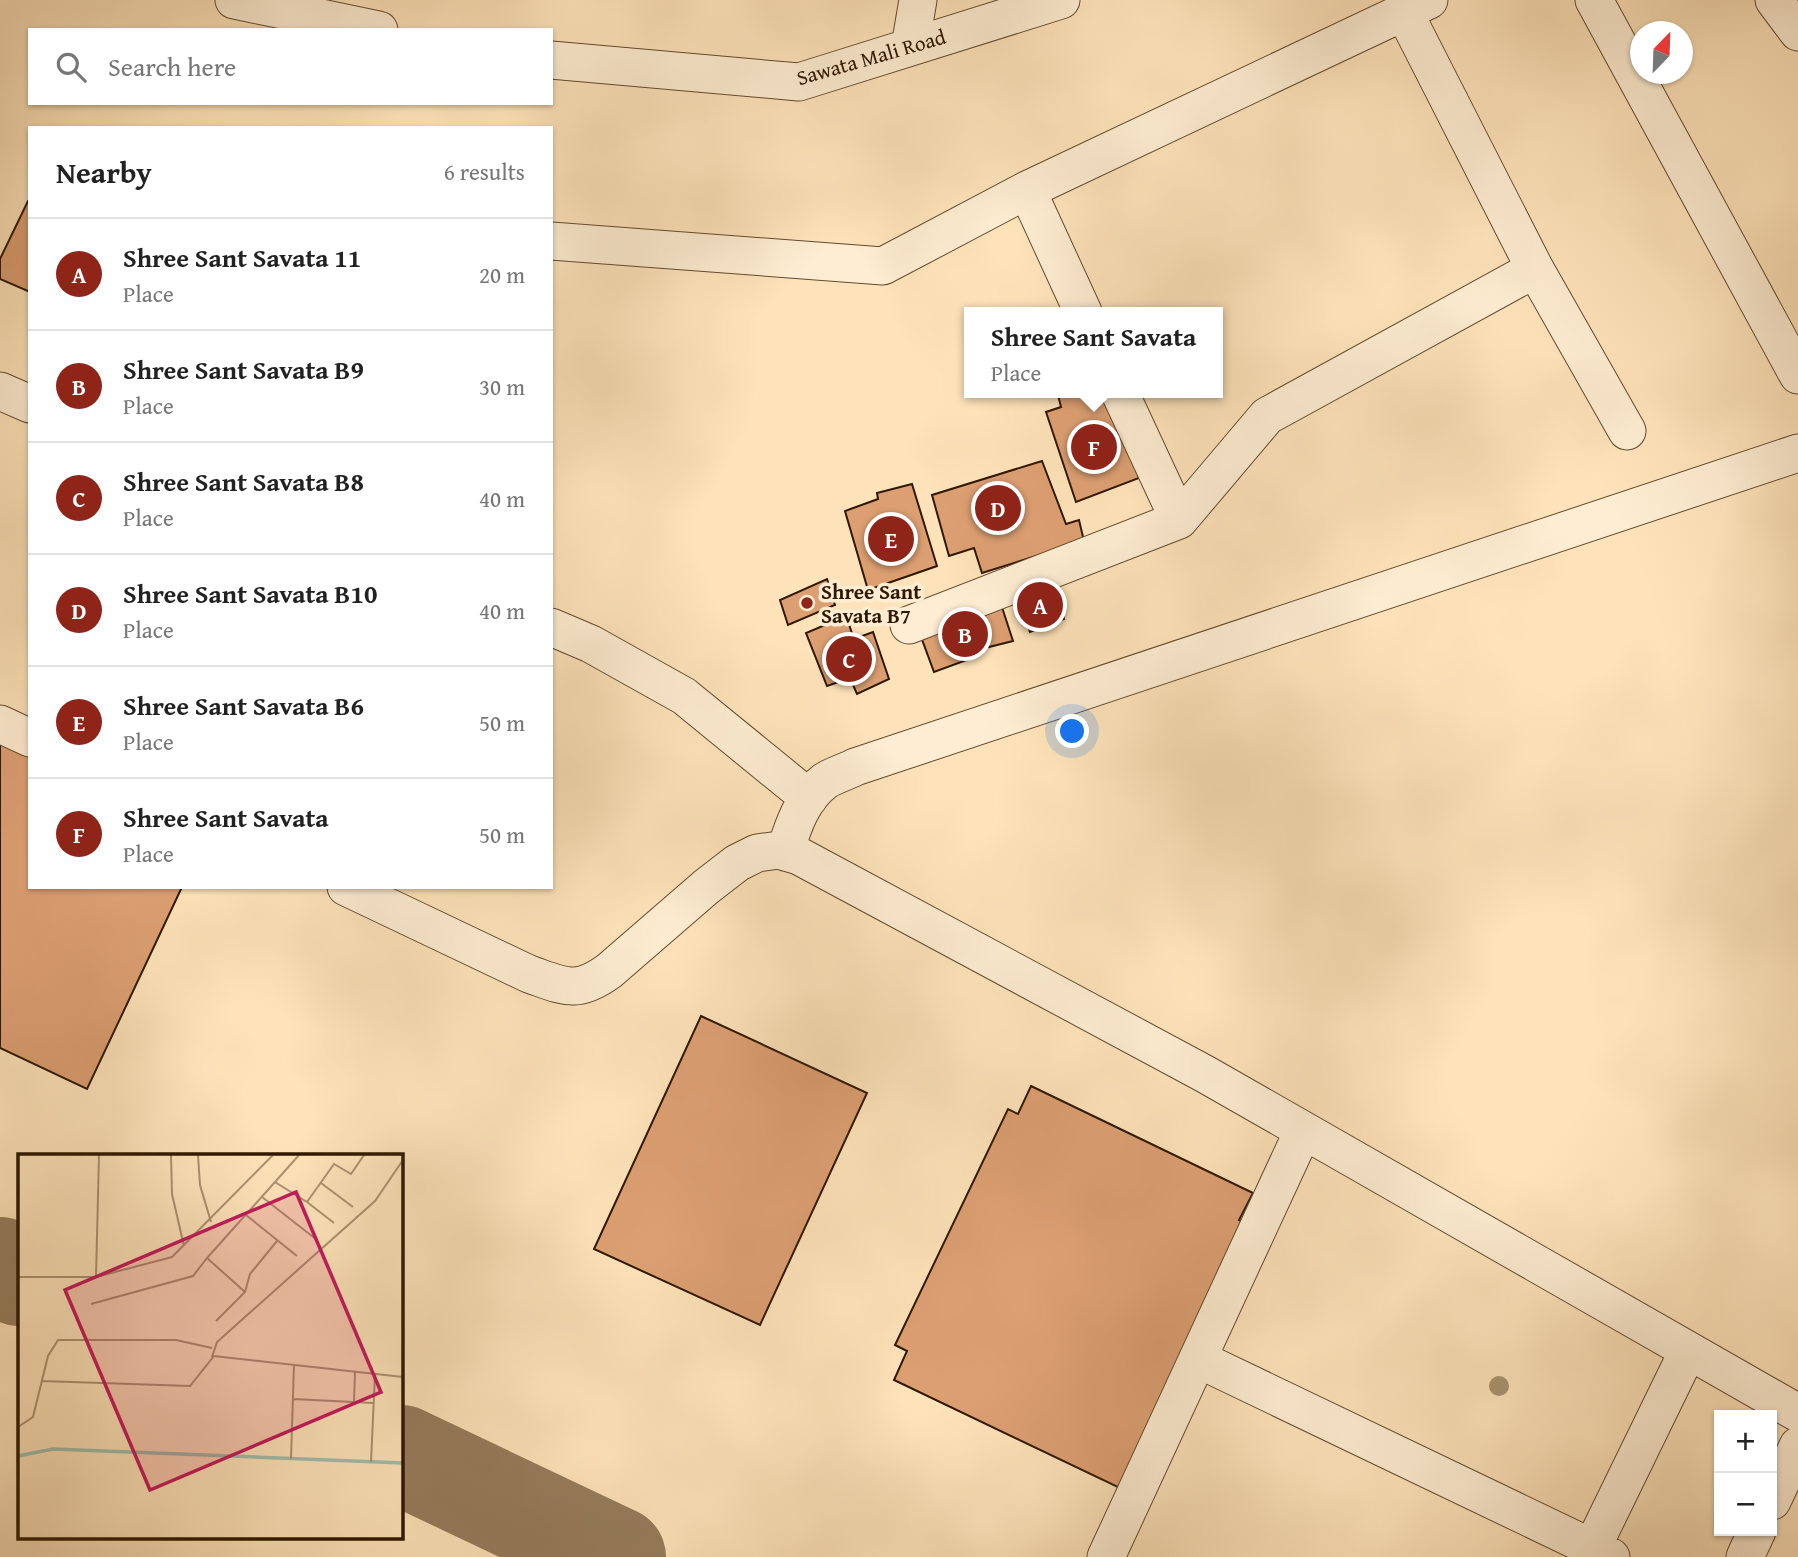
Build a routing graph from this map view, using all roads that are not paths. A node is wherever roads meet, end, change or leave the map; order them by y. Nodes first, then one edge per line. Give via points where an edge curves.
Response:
1 (918, 0) edge
2 (1061, 0) edge
3 (1594, 0) edge
4 (1774, 0) edge
5 (241, 1) edge
6 (1416, 6) edge
7 (369, 28) edge
8 (1798, 32) edge
9 (910, 47) junction
10 (553, 60) edge
11 (1027, 190) junction
12 (553, 240) edge
13 (1535, 269) junction
14 (1081, 307) edge
15 (1798, 374) edge
16 (0, 391) edge
17 (1122, 398) edge
18 (28, 403) edge
19 (1628, 431) dead end
20 (1798, 453) edge
21 (1179, 520) junction
22 (909, 625) dead end
23 (553, 628) edge
24 (0, 724) edge
25 (28, 737) edge
26 (809, 798) junction
27 (785, 852) junction
28 (350, 889) edge
29 (1303, 1131) junction
30 (1688, 1351) junction
31 (1198, 1359) junction
32 (1798, 1413) edge
33 (1798, 1446) edge
34 (1777, 1490) edge
35 (1755, 1536) edge
36 (1602, 1553) edge
37 (1105, 1557) edge
38 (1745, 1557) edge

1 - 9 street
2 - 9 street, Sawata Mali Road
3 - 15 street
4 - 8 street
5 - 7 street
6 - 11 street
6 - 13 street
9 - 10 street, Sawata Mali Road via 799,82
11 - 12 street via 883,266
11 - 14 street
13 - 19 street
13 - 21 street via 1267,416
16 - 18 street
17 - 21 street
20 - 26 street via 855,767 825,781
21 - 22 street
23 - 26 street via 684,696
24 - 25 street
26 - 27 street via 794,822
27 - 28 street via 757,853 737,863 609,971 577,987 528,974
27 - 29 street via 826,868
29 - 30 street
29 - 31 street
30 - 32 street
30 - 36 street
31 - 36 street
31 - 37 street
33 - 34 street
35 - 38 street

